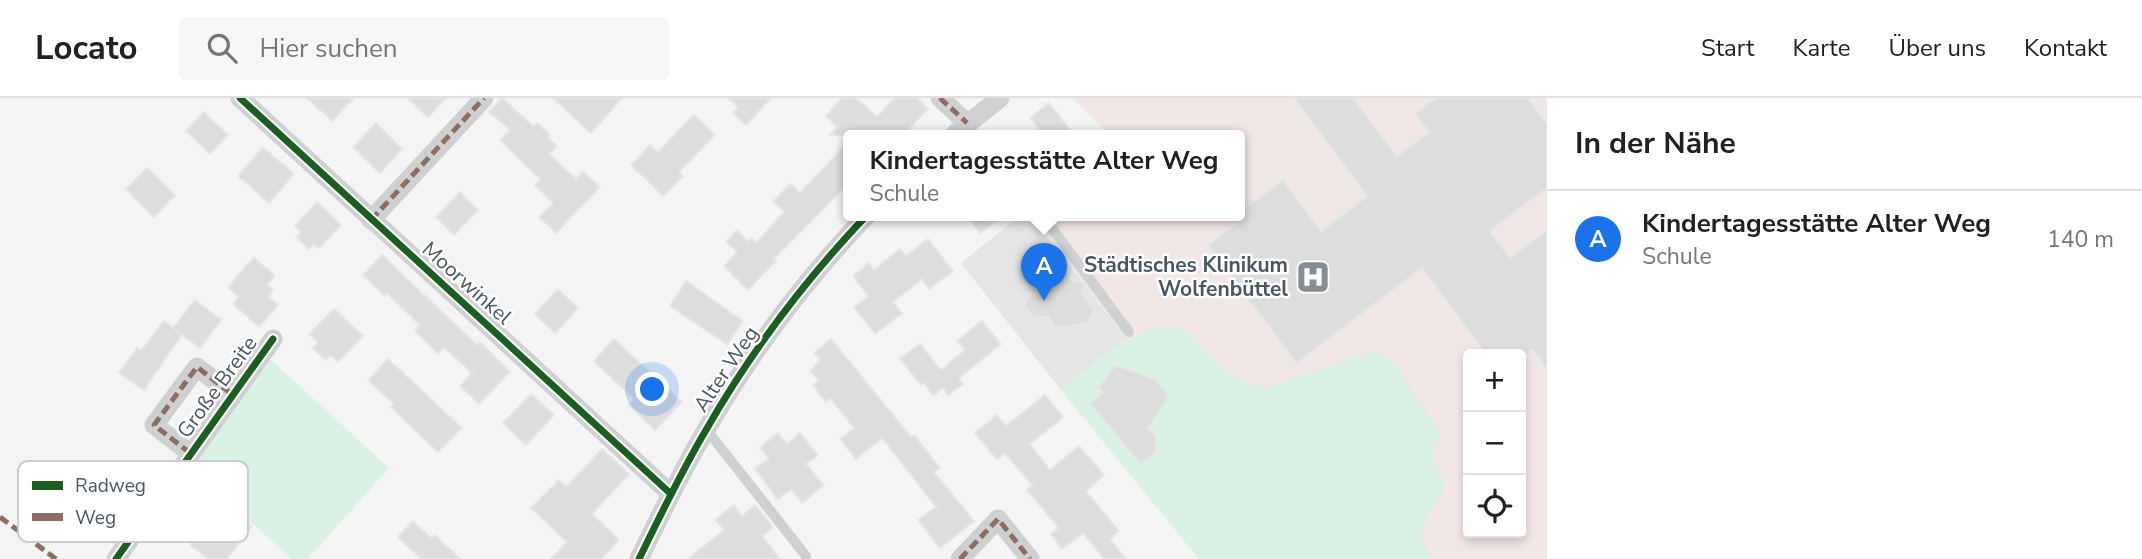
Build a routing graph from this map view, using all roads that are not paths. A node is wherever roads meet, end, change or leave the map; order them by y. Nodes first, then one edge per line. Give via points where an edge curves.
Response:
1 (240, 98) edge
2 (484, 98) edge
3 (940, 98) edge
4 (1000, 98) edge
5 (965, 130) edge
6 (967, 130) edge
7 (371, 220) junction
8 (862, 221) edge
9 (1047, 221) edge
10 (1129, 332) dead end
11 (273, 340) dead end
12 (233, 395) junction
13 (706, 429) junction
14 (190, 453) junction
15 (184, 461) edge
16 (671, 494) junction
17 (128, 542) edge
18 (806, 556) dead end
19 (116, 559) edge
20 (639, 559) edge
21 (960, 559) edge
22 (1030, 559) edge

1 - 7 street, Moorwinkel
2 - 7 street
3 - 5 street
4 - 6 street
7 - 16 street, Moorwinkel
8 - 13 street, Alter Weg via 806,283
9 - 10 lane
11 - 12 street, Große Breite
12 - 14 street, Große Breite
12 - 14 street, Große Breite via 197,367 154,425
13 - 16 street, Alter Weg
13 - 18 lane
14 - 15 street, Große Breite
16 - 20 street, Alter Weg
17 - 19 street, Große Breite
21 - 22 street via 998,519

